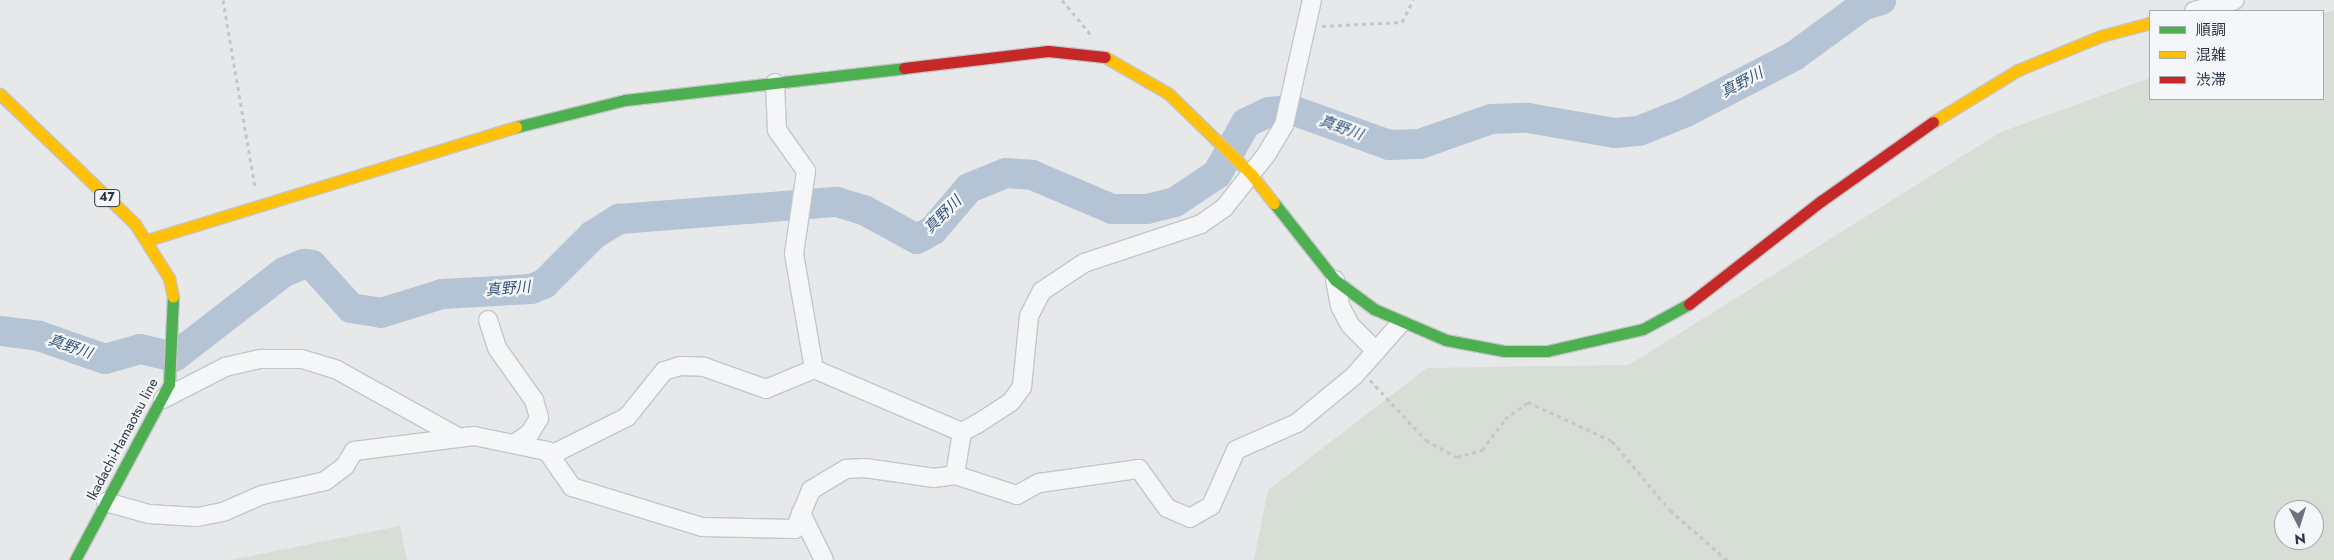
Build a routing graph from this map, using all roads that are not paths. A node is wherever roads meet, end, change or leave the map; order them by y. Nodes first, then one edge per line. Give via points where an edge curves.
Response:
1 (1312, 0) edge
2 (2235, 0) edge
3 (2198, 10) edge
4 (2149, 23) edge
5 (775, 83) junction
6 (0, 94) edge
7 (1250, 174) junction
8 (148, 240) junction
9 (1335, 280) junction
10 (488, 320) dead end
11 (1400, 324) junction
12 (1376, 351) junction
13 (814, 369) junction
14 (166, 392) junction
15 (962, 432) junction
16 (456, 436) junction
17 (517, 442) junction
18 (552, 455) junction
19 (955, 475) junction
20 (106, 502) junction
21 (801, 513) junction
22 (75, 560) edge
23 (824, 560) edge

1 - 7 street via 1284,125
2 - 3 street
4 - 11 street via 2101,36 2018,70 1966,99 1821,201 1684,308 1643,329 1590,344 1505,351 1446,340
5 - 7 street via 1048,51 1113,58 1169,94
5 - 8 street via 625,100 550,117 259,209
5 - 13 street via 777,130 806,171 794,254
6 - 8 street, Ikadachi-Hamaotsu line / 47
7 - 9 street
7 - 15 street via 1224,208 1201,224 1084,263 1042,291 1030,316 1026,370 1019,393
8 - 14 street, Ikadachi-Hamaotsu line / 47 via 169,278 177,324
9 - 11 street
9 - 12 street via 1340,306 1350,325
10 - 17 street via 497,348 529,392 539,418 530,433
11 - 12 street
12 - 19 street via 1297,423 1236,450 1223,483 1202,515 1178,516 1140,469 1038,483 1017,495
13 - 15 street
13 - 18 street via 766,389 704,367 668,368 626,417
14 - 16 street via 225,367 260,359 302,359 338,370
14 - 20 street, Ikadachi-Hamaotsu line / 47
15 - 19 street
16 - 17 street
16 - 20 street via 354,451 345,466 324,481 262,495 223,512 197,517 149,514
17 - 18 street
18 - 21 street via 572,487 643,507 667,519 702,527 795,529
19 - 21 street via 934,478 846,469 811,490
20 - 22 street, Ikadachi-Hamaotsu line / 47
21 - 23 street

